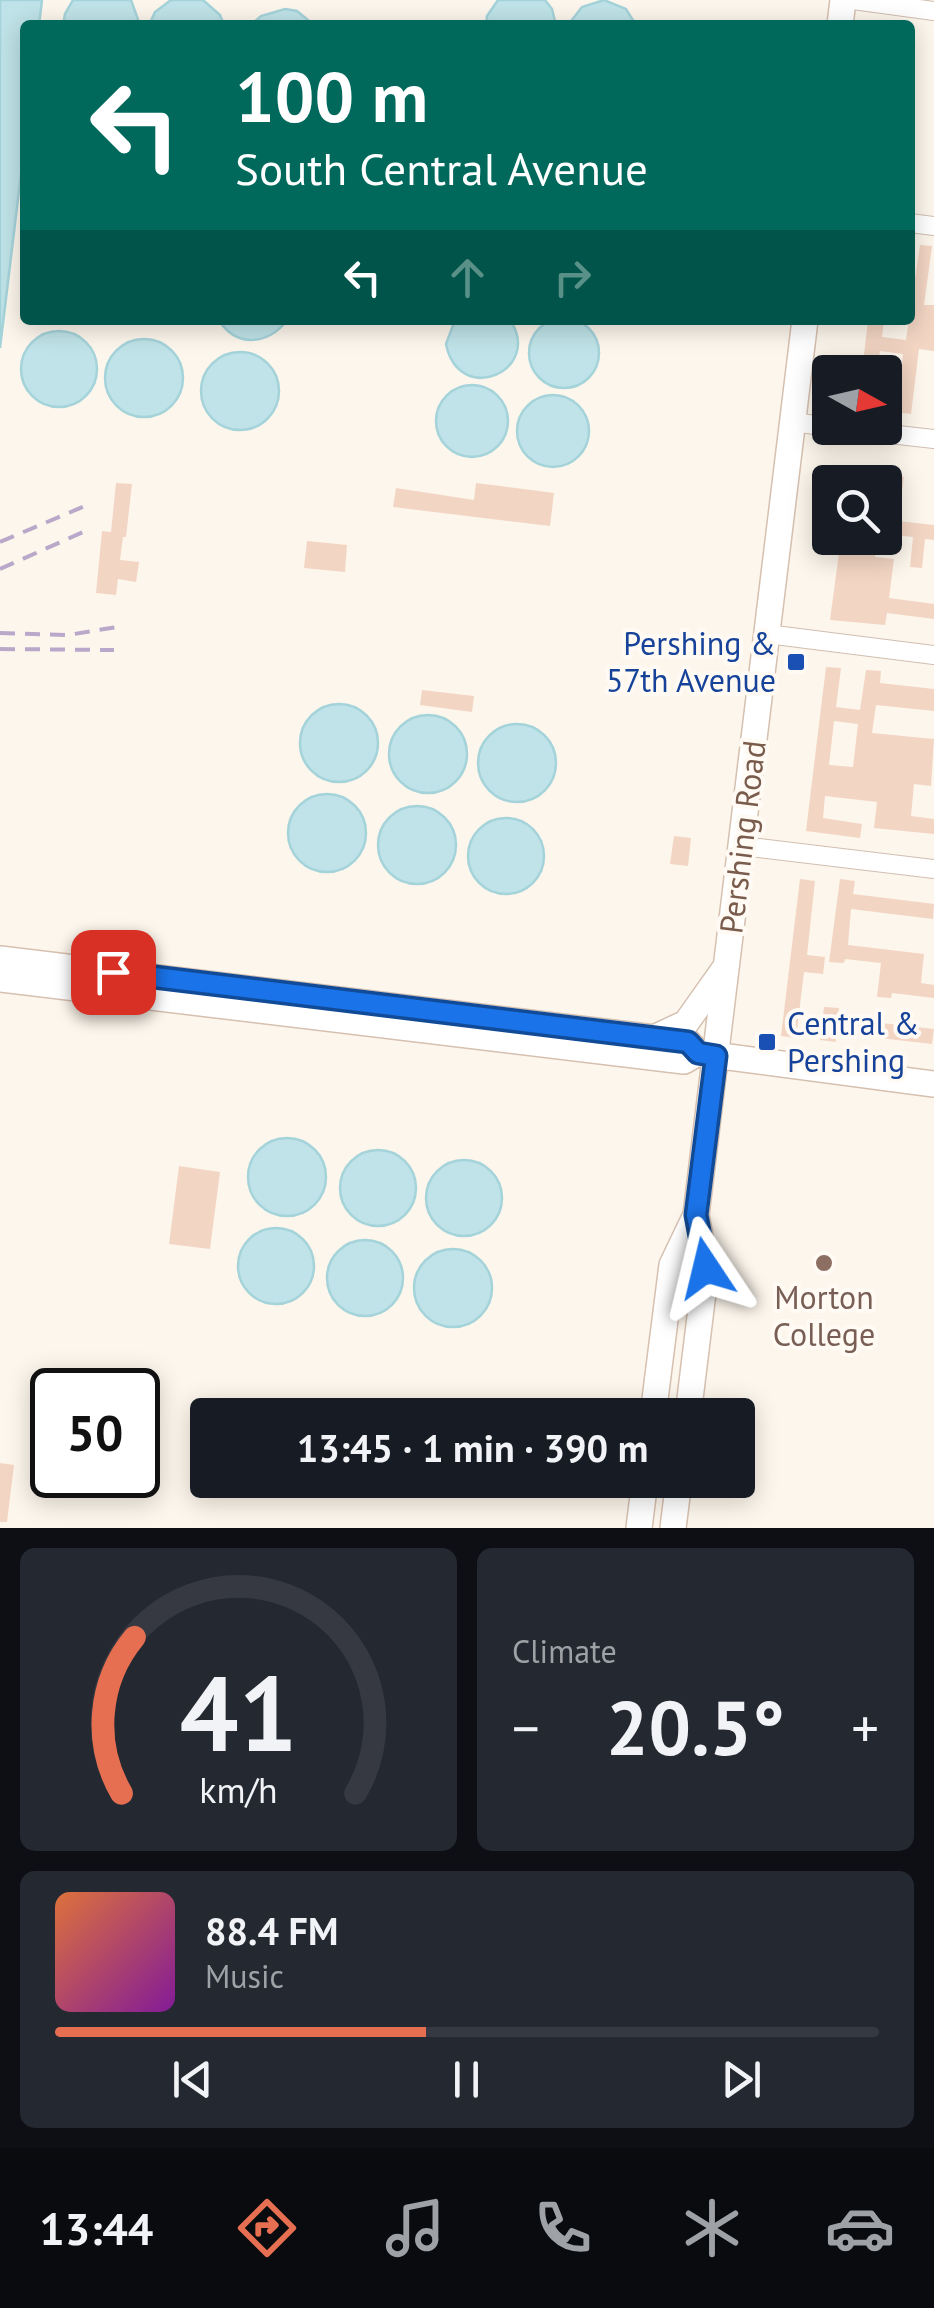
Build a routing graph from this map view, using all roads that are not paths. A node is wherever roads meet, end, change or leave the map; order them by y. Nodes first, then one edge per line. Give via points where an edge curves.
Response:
1 (853, 0) edge
2 (934, 11) edge
3 (804, 325) edge
4 (792, 422) junction
5 (812, 424) edge
6 (902, 435) edge
7 (934, 439) edge
8 (767, 634) junction
9 (934, 654) edge
10 (742, 846) junction
11 (934, 869) edge
12 (0, 959) edge
13 (728, 964) junction
14 (0, 979) edge
15 (489, 1027) junction
16 (656, 1038) junction
17 (707, 1054) junction
18 (934, 1084) edge
19 (696, 1215) junction
20 (655, 1398) edge
21 (690, 1398) edge
22 (643, 1498) edge
23 (677, 1498) edge
24 (639, 1528) edge
25 (673, 1528) edge

1 - 2 street
3 - 4 main road, Pershing Road
4 - 5 street
4 - 8 main road, Pershing Road
6 - 7 street
8 - 9 street
8 - 10 main road, Pershing Road
10 - 11 street
10 - 13 main road, Pershing Road
12 - 15 main road
13 - 16 main road via 686,1023
13 - 17 main road, Pershing Road
14 - 15 main road
15 - 16 main road
15 - 17 main road via 684,1062
16 - 17 main road via 688,1042
17 - 18 main road
17 - 19 main road, Pershing Road
19 - 20 main road via 672,1265
19 - 21 main road via 706,1268
22 - 24 main road
23 - 25 main road

